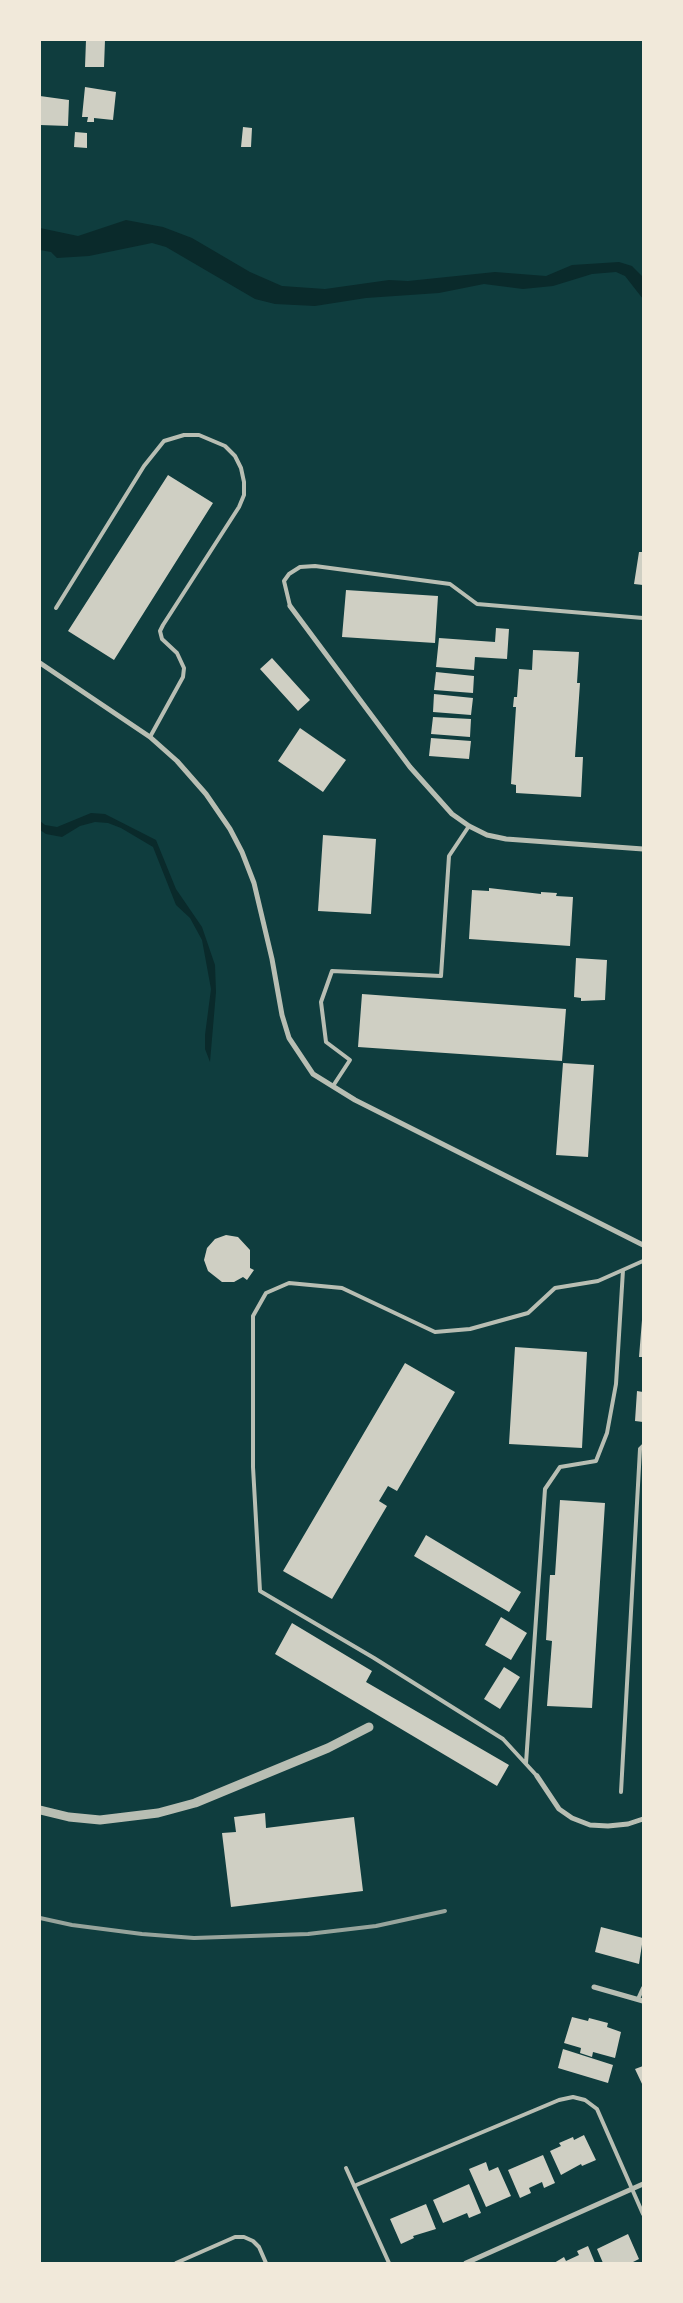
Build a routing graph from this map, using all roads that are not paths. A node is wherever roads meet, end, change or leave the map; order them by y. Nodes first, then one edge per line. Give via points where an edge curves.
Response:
1 (290, 606) joint
2 (56, 608) dead end
3 (643, 618) edge
4 (40, 663) edge
5 (150, 737) junction
6 (469, 826) junction
7 (643, 849) edge
8 (334, 1086) junction
9 (643, 1246) edge
10 (643, 1261) edge
11 (623, 1270) junction
12 (643, 1446) edge
13 (369, 1727) dead end
14 (526, 1763) junction
15 (537, 1776) joint
16 (621, 1792) dead end
17 (40, 1810) edge
18 (643, 1819) edge
19 (594, 1987) dead end
20 (643, 1988) edge
21 (641, 2000) edge
22 (346, 2168) dead end
23 (643, 2184) edge
24 (354, 2186) junction
25 (632, 2189) junction
26 (643, 2214) edge
27 (176, 2263) edge
28 (266, 2263) edge
29 (389, 2263) edge
30 (466, 2263) edge

1 - 3 lane via 284,581 300,567 315,566 450,584 476,604
1 - 6 street via 410,767 452,814
2 - 5 lane via 144,466 164,441 184,435 199,435 225,446 235,456 242,468 244,482 240,507 160,632 162,639 178,653 184,677
4 - 5 street
5 - 8 street via 206,794 242,852 254,882 289,1038 313,1074
6 - 7 street via 486,835 506,839
6 - 8 lane via 449,856 441,976 332,971 321,1002 326,1042 350,1060
8 - 9 street via 355,1100
10 - 11 lane
11 - 14 lane via 616,1384 607,1432 596,1461 560,1468 545,1489
11 - 14 lane via 598,1281 555,1288 528,1313 470,1329 435,1332 342,1288 289,1282 266,1292 253,1316 253,1467 260,1591 503,1739
12 - 16 lane via 640,1449
13 - 17 street via 328,1748 195,1803 158,1813 100,1820
14 - 15 lane
15 - 18 street via 559,1809 572,1818 590,1825 608,1826
19 - 21 street
20 - 21 lane
22 - 24 lane
23 - 25 street
24 - 25 lane via 559,2100 574,2097 597,2109
24 - 29 lane
25 - 26 lane
25 - 30 street
27 - 28 lane via 235,2237 253,2241

